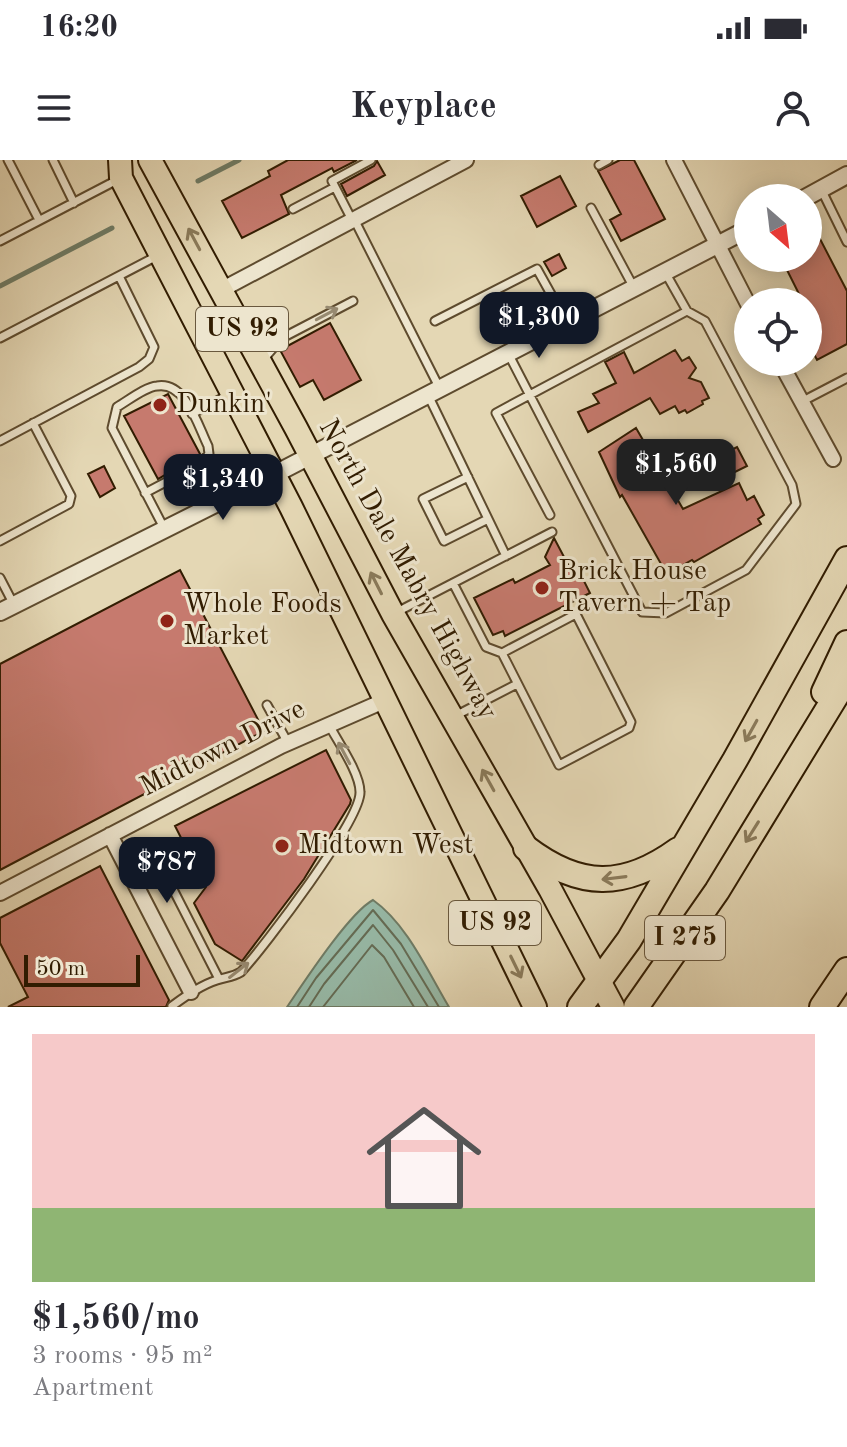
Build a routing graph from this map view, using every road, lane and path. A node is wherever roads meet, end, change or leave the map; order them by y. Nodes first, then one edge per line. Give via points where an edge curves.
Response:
1 (8, 160) edge
2 (53, 160) edge
3 (150, 160) edge
4 (371, 160) edge
5 (466, 160) edge
6 (608, 160) edge
7 (674, 160) edge
8 (599, 165) dead end
9 (120, 169) edge
10 (847, 175) edge
11 (335, 187) junction
12 (822, 188) edge
13 (822, 191) edge
14 (74, 203) junction
15 (591, 208) dead end
16 (293, 209) dead end
17 (39, 220) junction
18 (353, 220) junction
19 (734, 237) edge
20 (0, 241) edge
21 (847, 242) edge
22 (717, 246) junction
23 (160, 254) junction
24 (665, 272) junction
25 (119, 276) junction
26 (634, 288) junction
27 (739, 288) edge
28 (221, 290) junction
29 (353, 301) dead end
30 (687, 311) junction
31 (435, 321) dead end
32 (567, 323) junction
33 (0, 338) edge
34 (508, 353) junction
35 (261, 363) junction
36 (787, 376) edge
37 (847, 378) edge
38 (434, 392) junction
39 (232, 393) junction
40 (529, 395) junction
41 (801, 402) junction
42 (192, 414) junction
43 (33, 423) junction
44 (0, 441) edge
45 (310, 455) junction
46 (833, 459) dead end
47 (275, 474) junction
48 (468, 477) junction
49 (145, 493) junction
50 (550, 515) dead end
51 (488, 519) junction
52 (164, 528) junction
53 (552, 532) dead end
54 (0, 541) edge
55 (506, 556) junction
56 (847, 559) edge
57 (0, 578) edge
58 (453, 583) junction
59 (7, 608) edge
60 (393, 614) junction
61 (847, 643) edge
62 (502, 653) junction
63 (847, 678) edge
64 (517, 684) junction
65 (386, 700) junction
66 (267, 705) dead end
67 (452, 717) junction
68 (329, 725) junction
69 (288, 743) junction
70 (784, 782) junction
71 (110, 835) junction
72 (683, 846) junction
73 (526, 848) junction
74 (128, 872) junction
75 (0, 893) edge
76 (847, 970) edge
77 (219, 979) junction
78 (599, 982) junction
79 (191, 992) junction
80 (642, 1000) edge
81 (172, 1006) edge
82 (535, 1007) edge
83 (580, 1007) edge
84 (613, 1007) edge
85 (822, 1007) edge

1 - 17 lane
2 - 14 lane
28 -> 3 main road, North Dale Mabry Highway / US 92
4 - 11 lane via 332,181
5 - 18 street
6 - 8 lane
7 - 22 street
9 - 14 lane
9 - 23 main road, US 92
10 - 12 street
11 - 16 lane
11 - 18 lane
13 - 21 lane
14 - 17 lane
15 - 26 lane
17 - 20 lane
18 - 28 street
18 - 38 lane
19 - 22 street
22 - 24 street
22 - 27 street
23 - 25 lane
23 - 39 main road, US 92
24 - 26 street
24 - 30 lane
25 - 33 lane
25 - 43 lane via 154,347 149,359
26 - 32 street
28 - 35 main road, North Dale Mabry Highway / US 92
35 -> 29 lane via 282,338
30 - 40 lane
30 - 40 lane via 705,321 792,485 796,504 746,570 666,613 642,612
31 - 32 lane via 537,269
32 - 34 street
34 - 38 street
34 - 40 lane
35 - 45 main road, North Dale Mabry Highway / US 92
36 - 41 street
37 - 41 lane
38 - 45 street
38 - 48 lane
39 - 42 lane
39 - 47 main road, US 92
40 - 50 lane via 496,413
41 - 46 street
42 - 49 lane via 209,454
42 - 49 lane via 181,394 156,385 117,407 112,428
43 - 44 lane
43 - 54 lane via 71,496 69,504
45 - 47 street
60 -> 45 main road, North Dale Mabry Highway / US 92
47 - 52 street
47 - 65 main road, US 92
48 - 51 lane
48 - 51 lane via 423,499 444,541
49 - 52 lane
51 - 55 lane
52 - 59 street
53 - 55 lane
55 - 58 lane
56 -> 72 highway
57 - 59 lane
58 - 60 lane
58 - 62 lane via 486,647
60 - 67 main road, North Dale Mabry Highway / US 92
61 - 70 highway
62 - 64 lane
62 - 64 lane via 576,614 631,722 625,731 559,765
63 - 70 highway, I 275
64 - 67 lane
65 - 68 street, Midtown Drive
65 -> 82 main road, US 92
66 - 69 lane
73 -> 67 main road, North Dale Mabry Highway / US 92
68 - 69 street, Midtown Drive
77 -> 68 lane via 232,978 249,963 355,812 361,793 357,778
69 - 71 street, Midtown Drive
70 -> 80 highway, I 275
71 - 74 street
71 - 75 street, Midtown Drive
72 -> 73 highway via 637,874 604,881 567,872
72 - 78 highway
73 - 78 main road, North Dale Mabry Highway / US 92
74 - 77 lane via 156,856
74 - 79 street
76 - 85 highway
77 - 79 lane
78 - 83 highway
78 - 84 main road, North Dale Mabry Highway / US 92
79 - 81 lane

